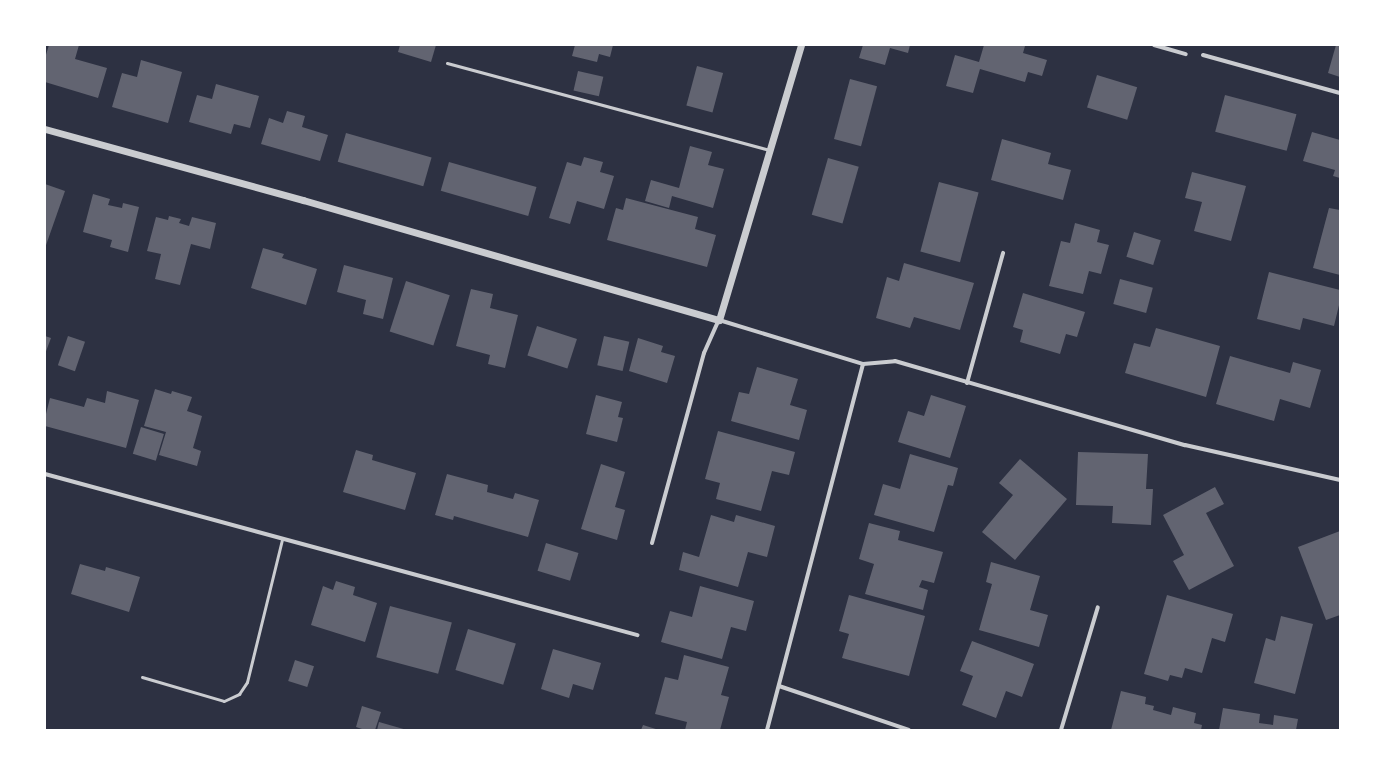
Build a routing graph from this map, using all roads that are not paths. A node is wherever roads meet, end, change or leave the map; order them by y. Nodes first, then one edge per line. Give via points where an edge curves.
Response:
1 (801, 45) edge
2 (1154, 45) edge
3 (1186, 54) dead end
4 (1203, 55) dead end
5 (447, 63) dead end
6 (1340, 93) edge
7 (45, 129) edge
8 (769, 150) junction
9 (1003, 252) dead end
10 (719, 320) junction
11 (863, 364) junction
12 (967, 383) junction
13 (45, 474) edge
14 (1340, 480) edge
15 (282, 539) junction
16 (652, 543) dead end
17 (1098, 607) dead end
18 (638, 636) dead end
19 (142, 676) dead end
20 (779, 686) junction
21 (767, 730) edge
22 (909, 730) edge
23 (1061, 730) edge

1 - 8 street
2 - 3 street
4 - 6 street
5 - 8 lane
7 - 10 street via 303,200
8 - 10 street
9 - 12 street
10 - 11 street
10 - 16 street via 704,353
11 - 12 street via 895,362
11 - 20 street
12 - 14 street via 1185,444
13 - 15 street
15 - 18 street
15 - 19 lane via 247,682 240,694 224,701
17 - 23 street
20 - 21 street
20 - 22 street

